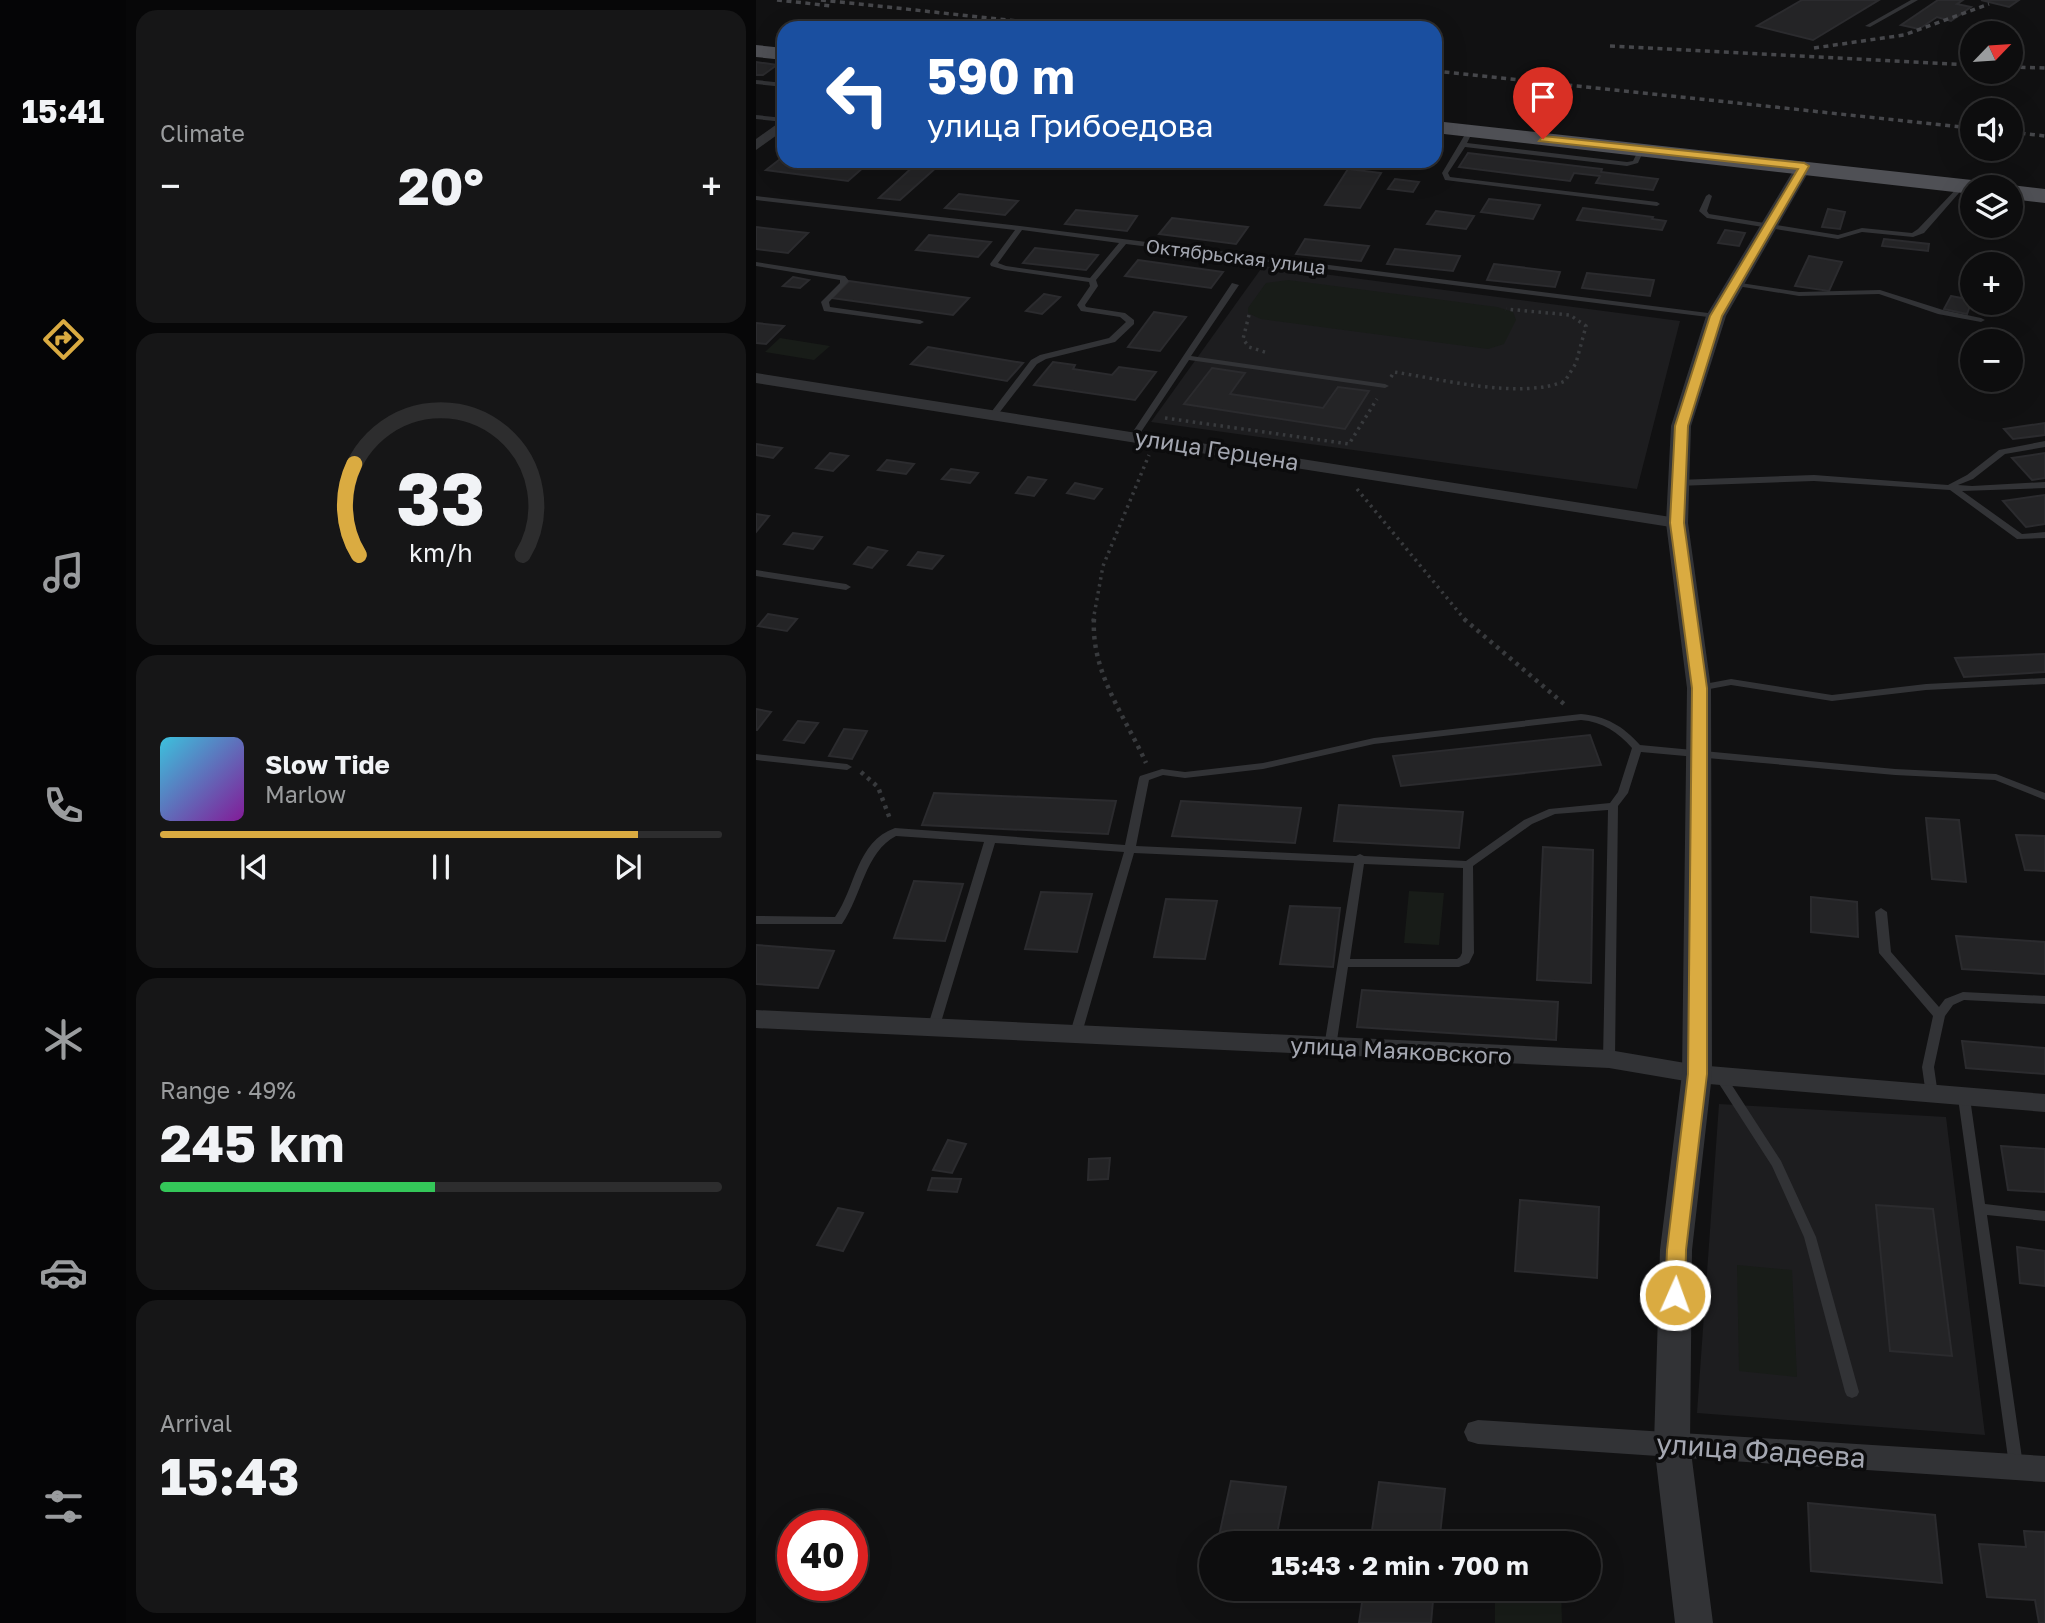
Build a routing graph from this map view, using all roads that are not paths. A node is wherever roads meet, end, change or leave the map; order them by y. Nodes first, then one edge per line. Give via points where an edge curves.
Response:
1 (1915, 0) edge
2 (1868, 26) dead end
3 (756, 51) edge
4 (777, 53) edge
5 (756, 82) edge
6 (777, 84) edge
7 (756, 117) edge
8 (777, 121) edge
9 (777, 128) edge
10 (1442, 129) edge
11 (1466, 138) junction
12 (756, 146) edge
13 (1804, 166) junction
14 (1960, 186) edge
15 (2023, 193) edge
16 (1960, 194) edge
17 (1709, 196) dead end
18 (2045, 196) edge
19 (756, 198) edge
20 (1657, 204) dead end
21 (1020, 228) junction
22 (1768, 228) junction
23 (1123, 242) junction
24 (756, 264) edge
25 (1092, 280) junction
26 (1737, 284) junction
27 (1235, 285) dead end
28 (1716, 316) junction
29 (1982, 320) dead end
30 (920, 322) dead end
31 (1189, 358) junction
32 (756, 379) edge
33 (1385, 386) road end
34 (993, 415) junction
35 (1134, 436) junction
36 (2045, 444) edge
37 (1677, 483) junction
38 (2045, 485) edge
39 (1949, 486) junction
40 (1677, 523) junction
41 (2045, 535) edge
42 (756, 573) edge
43 (846, 587) dead end
44 (2045, 681) edge
45 (1699, 688) junction
46 (1637, 748) junction
47 (1699, 755) junction
48 (756, 757) edge
49 (847, 768) road end
50 (2045, 797) edge
51 (1613, 806) junction
52 (991, 838) junction
53 (1130, 849) junction
54 (1360, 858) junction
55 (1468, 865) junction
56 (1881, 912) dead end
57 (756, 919) edge
58 (1345, 963) junction
59 (2045, 1000) edge
60 (1939, 1015) junction
61 (756, 1019) edge
62 (933, 1029) junction
63 (1076, 1033) junction
64 (1330, 1047) junction
65 (1609, 1059) junction
66 (1709, 1075) junction
67 (1933, 1095) junction
68 (1964, 1098) junction
69 (2045, 1103) edge
70 (1982, 1209) junction
71 (2045, 1216) edge
72 (1852, 1392) dead end
73 (1478, 1432) dead end
74 (1671, 1444) junction
75 (2016, 1466) junction
76 (2045, 1469) edge
77 (1694, 1623) edge

1 - 2 lane
3 - 4 main road
5 - 6 lane
7 - 8 lane
9 - 12 street
10 - 11 main road
11 - 13 main road
11 - 20 lane via 1445,173 1447,179
13 - 14 main road
13 - 22 street
15 - 18 main road
16 - 22 lane via 1913,235 1862,230 1838,237
17 - 22 lane via 1703,211 1706,216
19 - 21 lane, Октябрьская улица
21 - 23 lane, Октябрьская улица
21 - 25 lane via 996,265
22 - 26 street
23 - 25 lane
23 - 28 lane, Октябрьская улица
24 - 30 lane via 842,278 845,281 825,302 827,309
25 - 34 lane via 1094,286 1081,305 1084,309 1122,315 1130,321 1112,340 1034,362
26 - 28 street
26 - 29 lane via 1812,294 1880,292
27 - 31 lane
28 - 37 street via 1681,426
31 - 33 lane
31 - 35 lane
32 - 34 street, улица Герцена
34 - 35 street, улица Герцена
35 - 40 street, улица Герцена
36 - 39 lane via 2002,452 1970,477
37 - 39 lane via 1826,478
37 - 40 street
38 - 39 lane via 2002,489
39 - 41 lane via 2020,537
40 - 45 street
42 - 43 lane
44 - 45 lane via 1832,698 1731,682
45 - 47 street
46 - 47 lane
46 - 51 lane via 1623,793
46 - 53 lane via 1616,726 1581,717 1374,741 1263,766 1150,774 1144,778
47 - 50 lane via 1996,776
47 - 66 street
48 - 49 lane
51 - 55 lane via 1553,811 1528,822
51 - 65 lane
52 - 53 lane
52 - 57 lane via 895,832 886,836 866,862 838,921
52 - 62 lane
53 - 54 lane
53 - 63 lane
54 - 55 lane
54 - 58 lane
55 - 58 lane via 1465,960
56 - 60 lane via 1885,953
58 - 64 lane
59 - 60 lane via 1964,996 1949,1002
60 - 67 lane via 1928,1067
61 - 62 street, улица Маяковского
62 - 63 street, улица Маяковского
63 - 64 street, улица Маяковского
64 - 65 street, улица Маяковского
65 - 66 street, улица Маяковского
66 - 67 street, улица Маяковского
66 - 72 lane via 1777,1164 1810,1237
66 - 74 street via 1676,1250
67 - 68 street, улица Маяковского
68 - 69 street, улица Маяковского
68 - 70 lane
70 - 71 lane
70 - 75 lane
73 - 74 street, улица Фадеева
74 - 75 street, улица Фадеева
74 - 77 street
75 - 76 street, улица Фадеева

